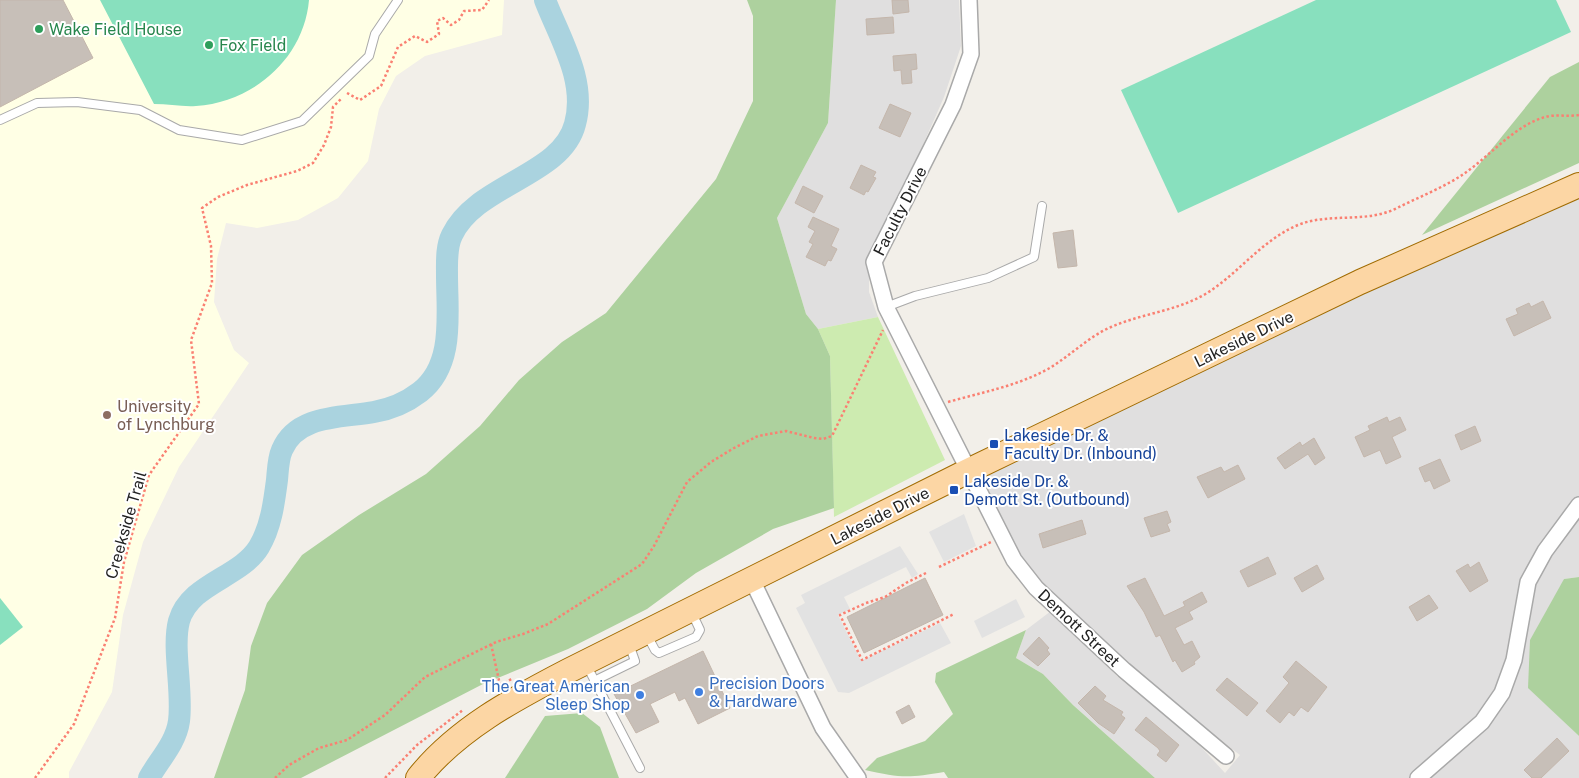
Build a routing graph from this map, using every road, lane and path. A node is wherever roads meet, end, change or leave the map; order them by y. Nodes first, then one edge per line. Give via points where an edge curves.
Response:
1 (398, 0) edge
2 (488, 0) edge
3 (969, 0) edge
4 (1579, 115) edge
5 (0, 120) edge
6 (1579, 185) edge
7 (1042, 206) dead end
8 (886, 307) junction
9 (885, 327) dead end
10 (944, 403) dead end
11 (968, 471) junction
12 (1579, 505) edge
13 (994, 540) dead end
14 (939, 567) dead end
15 (926, 573) dead end
16 (752, 580) junction
17 (954, 614) dead end
18 (491, 644) junction
19 (590, 672) junction
20 (500, 685) dead end
21 (1226, 756) dead end
22 (640, 768) dead end
23 (35, 778) edge
24 (276, 778) edge
25 (418, 778) edge
26 (858, 778) edge
27 (1418, 778) edge

1 - 5 lane via 374,34 369,56 302,122 242,140 179,130 140,110 77,102 37,103
2 - 23 path, Creekside Trail via 482,10 464,11 451,25 443,18 437,21 439,34 427,42 415,36 398,47 381,86 360,100 348,92 333,107 331,127 313,163 297,171 247,185 218,197 202,208 210,246 212,283 191,340 199,404 149,475 124,562 115,618 74,724
3 - 8 street, Faculty Drive via 971,54 954,105 874,262
4 - 10 path via 1546,116 1535,121 1503,141 1464,174 1383,214 1321,219 1297,226 1276,237 1238,270 1187,304 1127,320 1102,331 1050,368 1024,382
6 - 11 main road, Lakeside Drive via 1360,282
7 - 8 lane via 1034,257 988,278 915,296
8 - 11 street, Faculty Drive
9 - 18 path via 832,436 823,439 786,431 758,436 711,462 687,482 642,564 548,624
11 - 16 main road, Lakeside Drive
11 - 21 street, Demott Street via 1014,560 1036,588 1124,670
12 - 27 street via 1545,551 1528,582 1514,660 1502,693 1482,722
13 - 14 path
15 - 17 path via 885,597 840,615 862,660
16 - 19 main road, Lakeside Drive via 637,637
16 - 26 street via 823,728
18 - 20 path
18 - 24 path via 425,678 385,715 347,740 319,748 289,765
19 - 22 lane
19 - 25 main road, Lakeside Drive via 518,697 461,735

